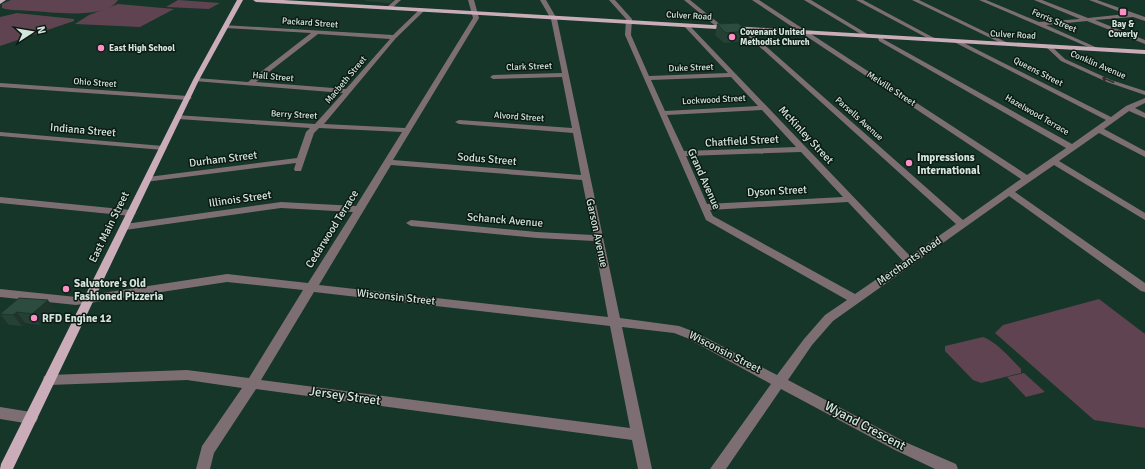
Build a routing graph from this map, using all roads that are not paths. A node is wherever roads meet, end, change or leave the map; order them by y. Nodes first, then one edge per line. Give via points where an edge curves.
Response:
1 (3, 0) edge
2 (240, 0) edge
3 (256, 0) edge
4 (398, 0) edge
5 (471, 0) edge
6 (543, 0) edge
7 (612, 0) edge
8 (687, 0) edge
9 (755, 0) edge
10 (807, 0) edge
11 (859, 0) edge
12 (915, 0) edge
13 (982, 0) edge
14 (1037, 0) edge
15 (1092, 0) edge
16 (0, 2) edge
17 (389, 8) junction
18 (422, 10) junction
19 (476, 13) junction
20 (1134, 15) junction
21 (554, 17) junction
22 (1145, 19) edge
23 (1088, 20) junction
24 (630, 22) junction
25 (1040, 24) junction
26 (686, 25) junction
27 (225, 26) junction
28 (720, 27) junction
29 (742, 28) junction
30 (317, 32) junction
31 (802, 32) junction
32 (866, 35) junction
33 (879, 36) junction
34 (394, 37) junction
35 (933, 39) junction
36 (956, 41) junction
37 (1145, 42) edge
38 (1007, 44) junction
39 (1048, 46) junction
40 (1097, 49) junction
41 (1145, 52) edge
42 (565, 75) junction
43 (734, 75) junction
44 (493, 77) dead end
45 (648, 78) junction
46 (196, 80) junction
47 (249, 84) junction
48 (0, 85) edge
49 (348, 91) junction
50 (1145, 93) edge
51 (188, 98) junction
52 (1145, 100) edge
53 (765, 108) junction
54 (1129, 108) junction
55 (663, 113) junction
56 (1145, 116) edge
57 (178, 118) junction
58 (1112, 120) junction
59 (459, 122) dead end
60 (317, 126) junction
61 (408, 130) junction
62 (1100, 130) junction
63 (577, 131) junction
64 (0, 134) edge
65 (163, 148) junction
66 (803, 148) junction
67 (1073, 148) junction
68 (681, 154) junction
69 (1145, 154) edge
70 (387, 162) junction
71 (1054, 162) junction
72 (300, 164) joint
73 (586, 178) junction
74 (148, 180) junction
75 (1028, 180) junction
76 (1009, 192) junction
77 (851, 199) junction
78 (0, 200) edge
79 (704, 207) junction
80 (358, 209) junction
81 (131, 213) junction
82 (1145, 217) edge
83 (411, 223) dead end
84 (962, 224) junction
85 (125, 227) junction
86 (598, 238) junction
87 (910, 261) junction
88 (310, 288) junction
89 (1145, 288) edge
90 (0, 293) edge
91 (855, 299) junction
92 (89, 300) junction
93 (615, 322) junction
94 (50, 380) junction
95 (781, 381) junction
96 (252, 384) junction
97 (0, 413) edge
98 (31, 418) junction
99 (639, 435) junction
100 (6, 469) edge
101 (203, 469) edge
102 (645, 469) edge
103 (717, 469) edge
104 (951, 469) edge

1 - 16 main road
2 - 27 main road, East Main Street
3 - 17 main road, Culver Road
4 - 17 street
5 - 19 street
6 - 21 street, Garson Avenue
7 - 24 street
8 - 28 street
9 - 31 street, Melville Street
10 - 32 street
11 - 35 street
12 - 38 street
13 - 25 street, Ferris Street
14 - 23 street
15 - 20 street
17 - 18 main road, Culver Road
18 - 19 main road, Culver Road
18 - 34 street, Macbeth Street
19 - 21 main road, Culver Road
19 - 61 street, Cedarwood Terrace via 476,18
20 - 22 street
20 - 23 street
21 - 24 main road, Culver Road
21 - 42 street, Garson Avenue
23 - 25 street
23 - 37 street
24 - 26 main road, Culver Road
24 - 45 street, Grand Avenue via 628,35
25 - 40 street, Ferris Street
26 - 28 main road, Culver Road
26 - 43 street, McKinley Street
27 - 30 street, Packard Street
27 - 46 main road, East Main Street
28 - 29 main road, Culver Road
29 - 31 main road, Culver Road
29 - 84 street, Parsells Avenue
30 - 34 street, Packard Street
30 - 47 street
31 - 32 main road, Culver Road
31 - 75 street, Melville Street
32 - 33 main road, Culver Road
33 - 35 main road, Culver Road
33 - 67 street, Hazelwood Terrace via 881,40
34 - 49 street, Macbeth Street
35 - 36 main road, Culver Road
36 - 38 main road, Culver Road
36 - 58 street, Queens Street
38 - 39 main road, Culver Road
39 - 40 main road, Culver Road
50 -> 39 street, Conklin Avenue via 1063,60
40 - 41 main road, Culver Road
42 - 44 street, Clark Street
42 - 63 street, Garson Avenue
43 - 45 street, Duke Street
43 - 53 street, McKinley Street
45 - 55 street, Grand Avenue
46 - 47 street, Hall Street
46 - 51 main road, East Main Street
47 - 49 street, Hall Street
48 - 51 street, Ohio Street
49 - 60 street, Macbeth Street
51 - 57 main road, East Main Street
52 - 54 street, Merchants Road
53 - 55 street, Lockwood Street
53 - 66 street, McKinley Street
54 - 56 street
54 - 58 street, Merchants Road
55 - 68 street, Grand Avenue
57 - 60 street, Berry Street
57 - 65 main road, East Main Street
58 - 62 street, Merchants Road
59 - 63 street, Alvord Street
60 - 61 street, Berry Street
60 - 72 street, Macbeth Street via 310,132
61 - 70 street, Cedarwood Terrace
62 - 67 street, Merchants Road
62 - 69 street
63 - 73 street, Garson Avenue
64 - 65 street, Indiana Street
65 - 74 main road, East Main Street
66 - 68 street, Chatfield Street
66 - 77 street, McKinley Street
67 - 71 street, Merchants Road
68 - 79 street, Grand Avenue
70 - 73 street, Sodus Street
70 - 80 street, Cedarwood Terrace
71 - 75 street, Merchants Road
71 - 82 street
72 - 74 street, Durham Street
73 - 86 street, Garson Avenue
74 - 81 main road, East Main Street
75 - 76 street, Merchants Road
76 - 84 street, Merchants Road
76 - 89 street
77 - 79 street, Dyson Street
77 - 87 street, McKinley Street
78 - 81 street
79 - 91 street, Grand Avenue via 709,218
80 - 85 street, Illinois Street via 281,205
80 - 88 street, Cedarwood Terrace
81 - 85 main road, East Main Street
83 - 86 street, Schanck Avenue via 537,236
84 - 87 street, Merchants Road
85 - 92 main road, East Main Street
86 - 93 street, Garson Avenue
87 - 91 street, Merchants Road
88 - 92 street, Wisconsin Street via 227,278
88 - 93 street, Wisconsin Street
88 - 96 street, Cedarwood Terrace
90 - 92 street, Wisconsin Street via 72,301
91 - 95 street, Merchants Road via 823,324
92 - 94 main road, East Main Street
93 - 95 street, Wisconsin Street via 683,331
93 - 99 street, Garson Avenue
94 - 96 street, Jersey Street via 187,375
94 - 98 main road, East Main Street
95 - 103 street, Merchants Road
95 - 104 street, Wyand Crescent via 900,446
96 - 99 street, Jersey Street
96 - 101 street, Cedarwood Terrace via 207,451
97 - 98 street
98 - 100 main road, East Main Street
99 - 102 street, Garson Avenue

